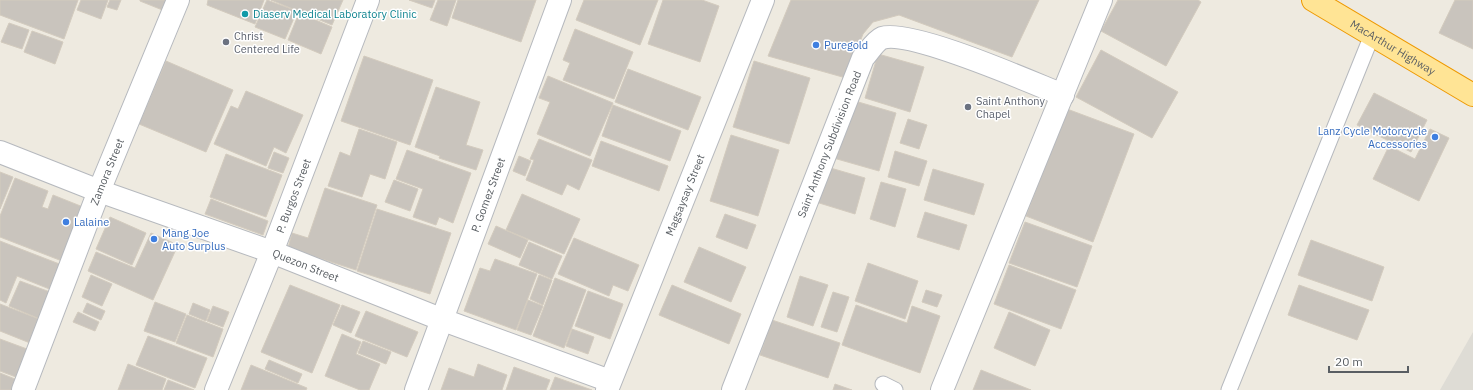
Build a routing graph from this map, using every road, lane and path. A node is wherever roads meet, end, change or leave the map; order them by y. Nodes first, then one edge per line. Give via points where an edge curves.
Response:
1 (178, 0) edge
2 (368, 0) edge
3 (560, 0) edge
4 (763, 0) edge
5 (1101, 0) edge
6 (1313, 0) edge
7 (1372, 35) junction
8 (1473, 95) edge
9 (1063, 96) junction
10 (0, 152) edge
11 (99, 191) junction
12 (272, 252) junction
13 (443, 320) junction
14 (608, 386) edge
15 (24, 390) edge
16 (216, 390) edge
17 (416, 390) edge
18 (733, 390) edge
19 (942, 390) edge
20 (1229, 390) edge

1 - 11 street, Zamora Street
2 - 12 street, P. Burgos Street
3 - 13 street, P. Gomez Street
4 - 14 street, Magsaysay Street
5 - 9 street
6 - 7 highway, MacArthur Highway
7 - 8 highway, MacArthur Highway
7 - 20 lane
9 - 18 street, Saint Anthony Subdivision Road via 944,49 895,36 880,39 863,58
9 - 19 street
10 - 11 street, Quezon Street
11 - 12 street, Quezon Street
11 - 15 street, Zamora Street
12 - 13 street, Quezon Street
12 - 16 street, P. Burgos Street
13 - 14 street, Quezon Street
13 - 17 street, P. Gomez Street

